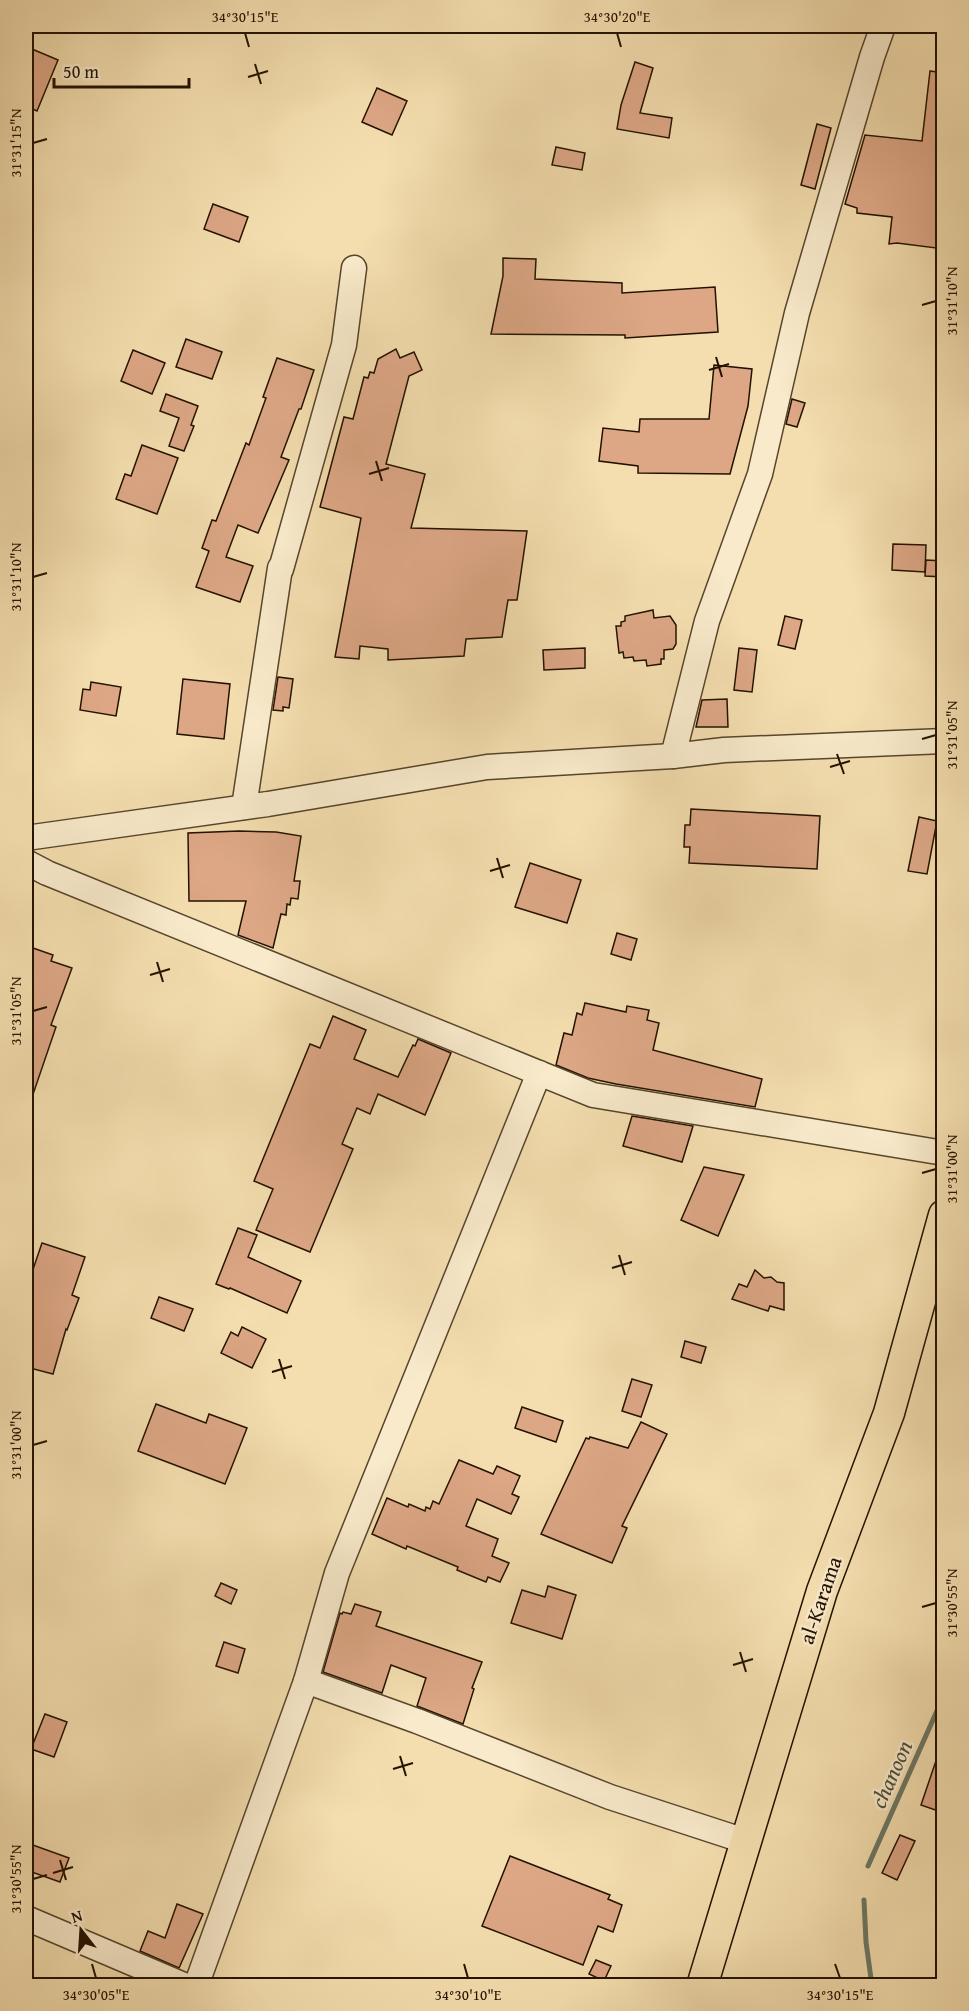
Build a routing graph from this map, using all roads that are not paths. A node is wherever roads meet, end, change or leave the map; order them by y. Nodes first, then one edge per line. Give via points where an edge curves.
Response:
1 (883, 26) edge
2 (354, 268) dead end
3 (944, 741) edge
4 (673, 756) junction
5 (243, 807) junction
6 (26, 838) edge
7 (26, 862) edge
8 (539, 1072) junction
9 (944, 1153) edge
10 (944, 1215) edge
11 (306, 1681) junction
12 (745, 1841) junction
13 (26, 1918) edge
14 (186, 1986) edge
15 (196, 1986) edge
16 (702, 1986) edge

1 - 4 street via 797,313 760,474 707,621
2 - 5 street via 344,345 281,568
3 - 4 street via 724,750
4 - 5 street via 488,767
5 - 6 street
7 - 8 street
8 - 9 street via 593,1095
8 - 11 street via 337,1573
10 - 12 main road, al-Karama via 888,1413 822,1591
11 - 12 street via 610,1797
11 - 15 street
12 - 16 main road, al-Karama
13 - 14 street

